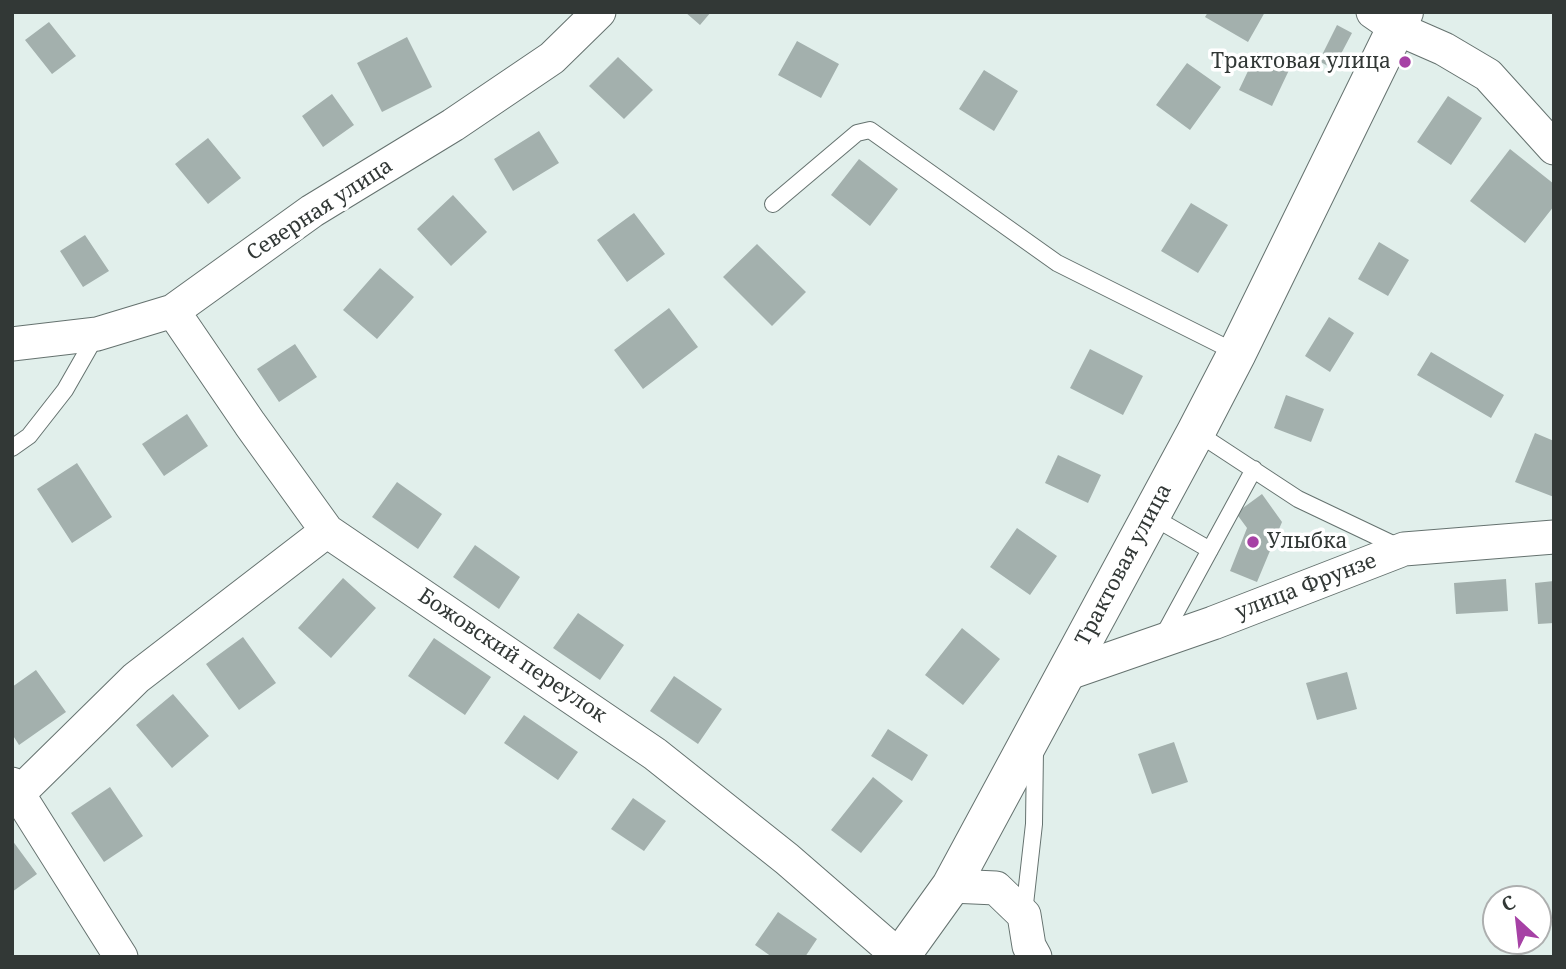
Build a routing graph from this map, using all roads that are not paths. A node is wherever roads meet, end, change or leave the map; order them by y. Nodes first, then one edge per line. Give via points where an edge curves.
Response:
1 (598, 12) edge
2 (1391, 17) edge
3 (1554, 148) edge
4 (773, 204) dead end
5 (173, 311) junction
6 (97, 334) junction
7 (12, 344) edge
8 (1237, 353) junction
9 (1196, 432) junction
10 (12, 448) edge
11 (1254, 470) junction
12 (1151, 516) junction
13 (327, 531) junction
14 (1554, 537) edge
15 (1404, 549) junction
16 (1210, 550) junction
17 (1160, 642) junction
18 (1066, 674) junction
19 (1035, 728) junction
20 (15, 788) edge
21 (951, 886) junction
22 (1024, 915) junction
23 (121, 957) edge
24 (900, 957) edge
25 (1035, 957) edge

1 - 5 street, Северная улица via 530,74 312,211
2 - 3 street via 1488,75
2 - 8 street, Трактовая улица
4 - 8 lane via 857,133 870,130 1057,263
5 - 6 street, Северная улица
5 - 13 street, Божовский переулок
6 - 7 street, Северная улица
6 - 10 lane via 65,390 29,436
8 - 9 street, Трактовая улица
9 - 11 lane
9 - 12 street, Трактовая улица
11 - 15 lane via 1298,499
11 - 16 lane
12 - 16 lane
12 - 18 street, Трактовая улица
13 - 20 street via 136,678
13 - 24 street, Божовский переулок via 655,754
14 - 15 street, улица Фрунзе
15 - 17 street, улица Фрунзе
16 - 17 lane
17 - 18 street, улица Фрунзе
18 - 19 street, Трактовая улица
19 - 21 street, Трактовая улица
19 - 22 lane via 1034,824
20 - 23 street
21 - 22 street via 996,888
21 - 24 street, Трактовая улица
22 - 25 street

